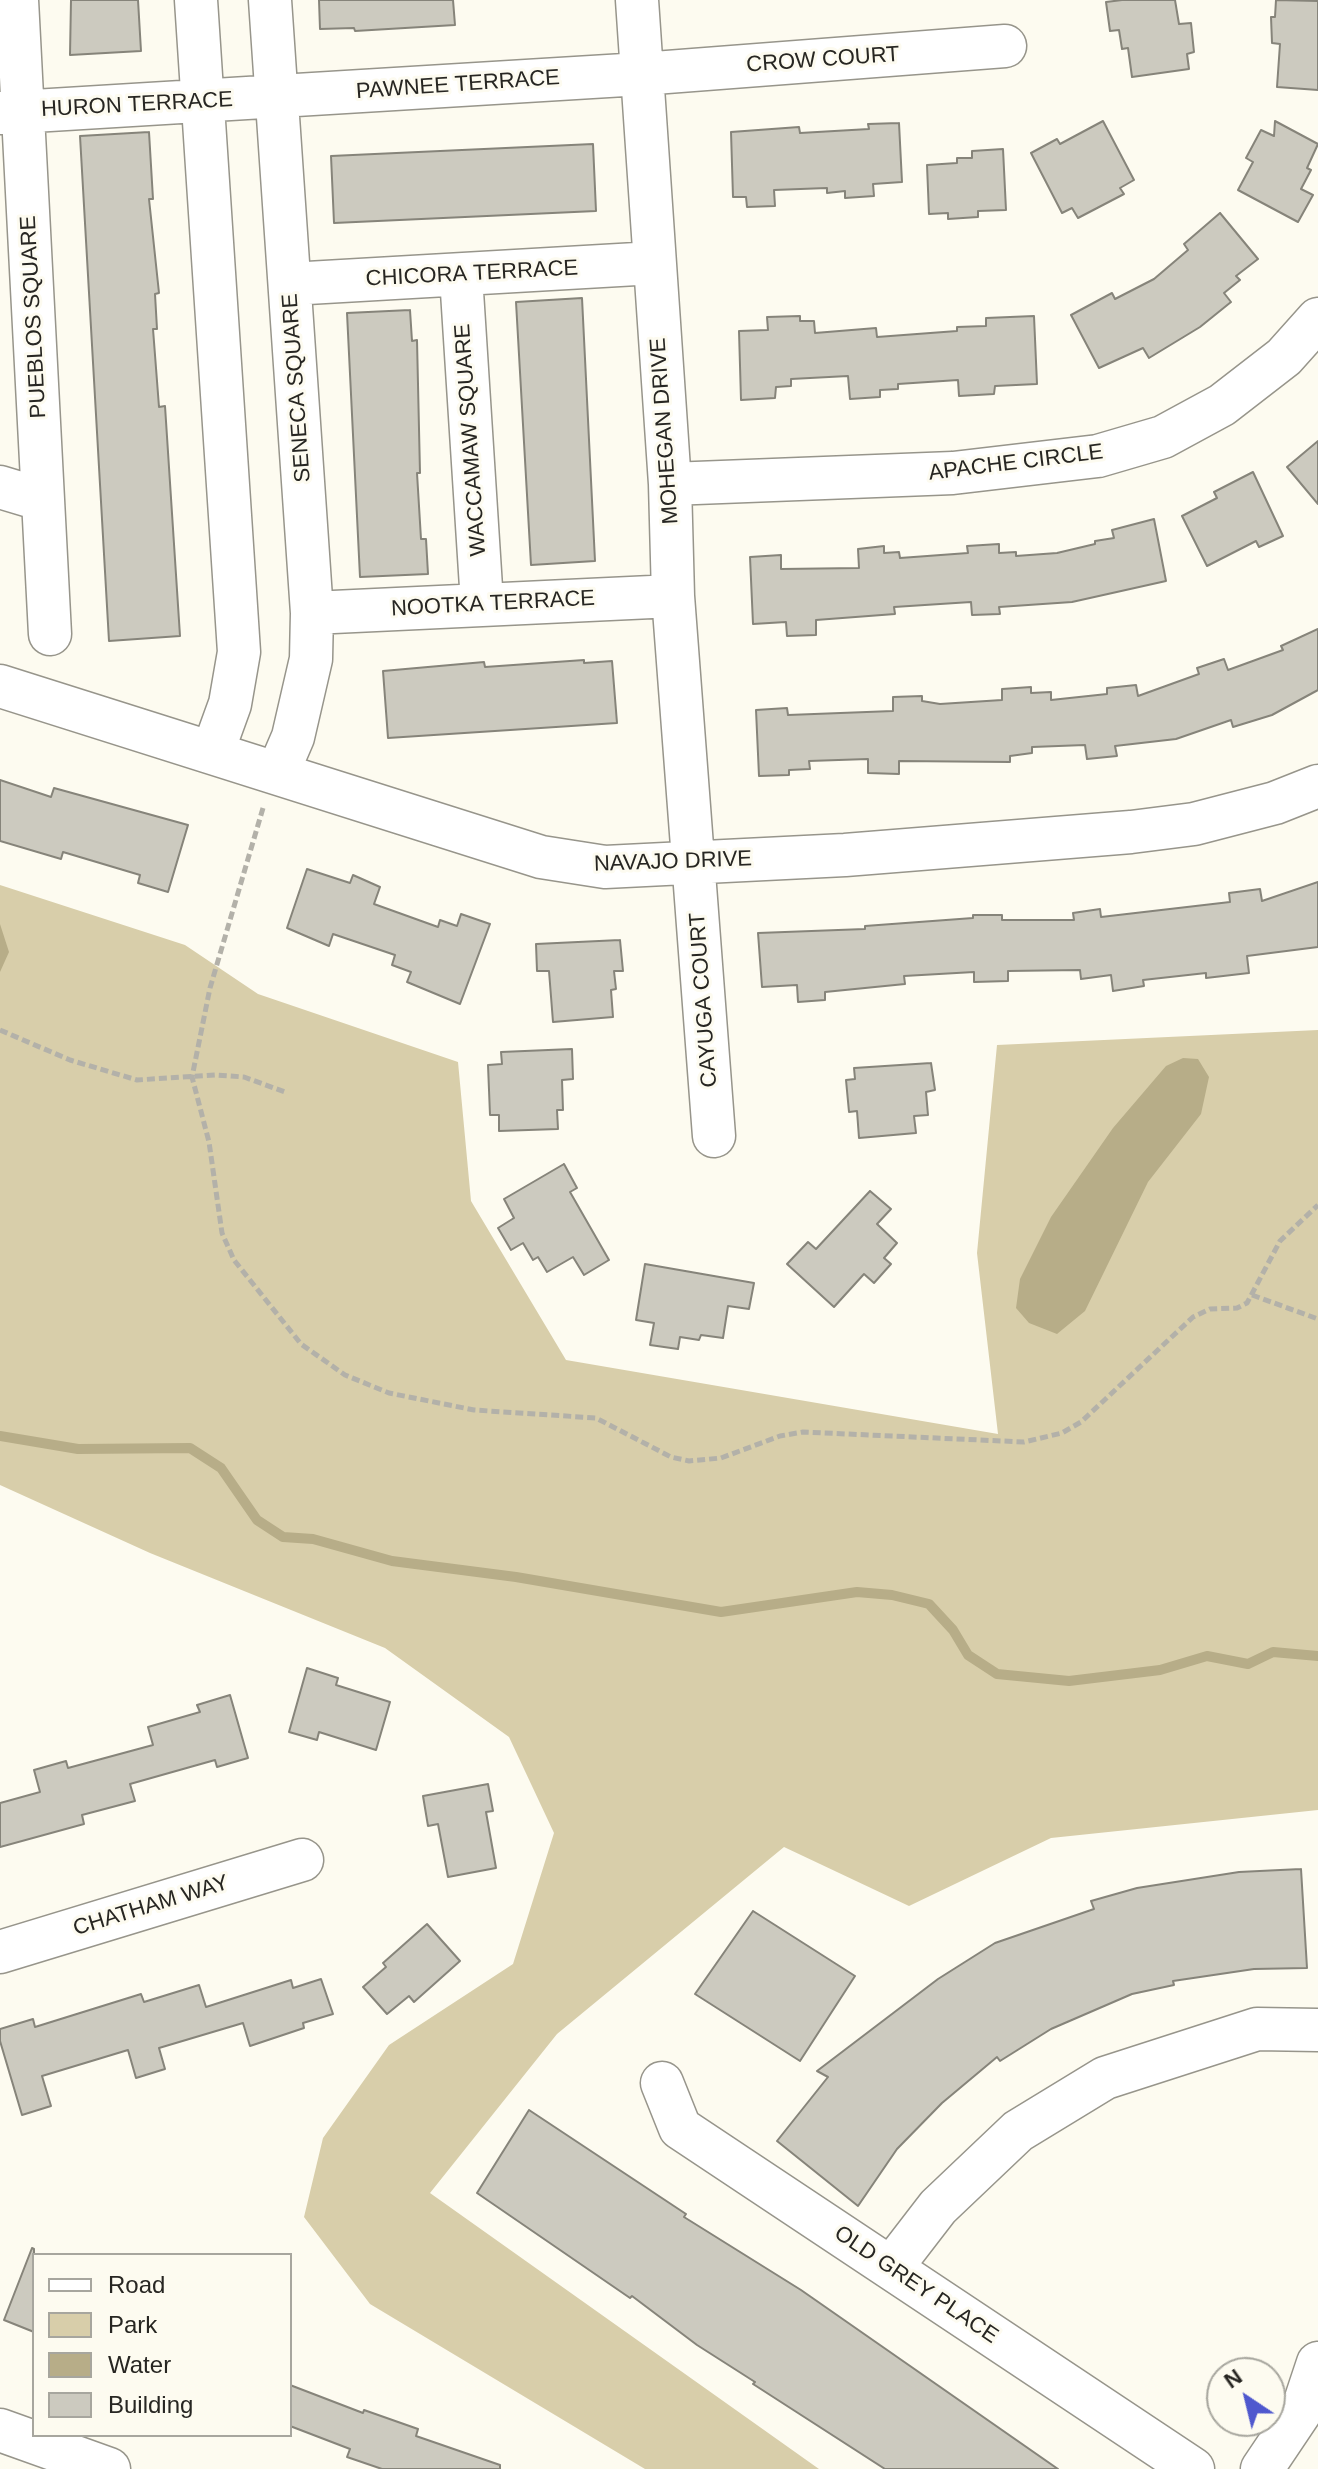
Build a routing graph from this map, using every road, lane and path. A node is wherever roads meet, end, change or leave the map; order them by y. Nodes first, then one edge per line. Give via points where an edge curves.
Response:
1 (17, 0) edge
2 (196, 0) edge
3 (270, 0) edge
4 (637, 0) edge
5 (1005, 46) dead end
6 (641, 74) junction
7 (275, 96) junction
8 (202, 101) junction
9 (12, 112) edge
10 (654, 263) junction
11 (461, 276) junction
12 (290, 284) junction
13 (1318, 319) edge
14 (670, 484) junction
15 (0, 487) edge
16 (43, 500) junction
17 (673, 596) junction
18 (482, 603) junction
19 (312, 613) junction
20 (50, 634) dead end
21 (0, 686) edge
22 (213, 751) junction
23 (278, 772) junction
24 (1318, 786) edge
25 (693, 863) junction
26 (0, 1030) edge
27 (192, 1077) junction
28 (285, 1092) dead end
29 (714, 1136) dead end
30 (1318, 1205) edge
31 (1252, 1295) junction
32 (1318, 1319) edge
33 (302, 1860) dead end
34 (0, 1952) edge
35 (1318, 2030) edge
36 (662, 2083) dead end
37 (891, 2268) junction
38 (1318, 2363) edge
39 (0, 2430) edge
40 (109, 2469) edge
41 (1193, 2469) edge
42 (1262, 2469) edge

1 - 9 street, PUEBLOS SQUARE
2 - 8 street
3 - 7 street, SENECA SQUARE
4 - 6 street, MOHEGAN DRIVE
5 - 6 street, CROW COURT
6 - 7 street, PAWNEE TERRACE
6 - 10 street, MOHEGAN DRIVE
7 - 8 street, HURON TERRACE
7 - 12 street, SENECA SQUARE
8 - 9 street, HURON TERRACE
8 - 22 street via 239,652 230,704
9 - 16 street, PUEBLOS SQUARE
10 - 11 street, CHICORA TERRACE
10 - 14 street, MOHEGAN DRIVE
11 - 12 street, CHICORA TERRACE
11 - 18 street, WACCAMAW SQUARE
12 - 19 street, SENECA SQUARE
13 - 14 street, APACHE CIRCLE via 1284,357 1222,405 1163,437 1098,456 953,473
14 - 17 street, MOHEGAN DRIVE
15 - 16 street
16 - 20 street, PUEBLOS SQUARE
17 - 18 street, NOOTKA TERRACE
17 - 25 street, MOHEGAN DRIVE
18 - 19 street, NOOTKA TERRACE
19 - 23 street, SENECA SQUARE via 311,659 293,737
21 - 22 street, NAVAJO DRIVE
22 - 23 street, NAVAJO DRIVE
23 - 25 street, NAVAJO DRIVE via 541,857 605,867
23 - 27 path via 210,988
24 - 25 street, NAVAJO DRIVE via 1194,824 1131,832
25 - 29 street, CAYUGA COURT
26 - 27 path via 70,1060 137,1080
27 - 28 path via 244,1077
27 - 31 path via 228,1247 301,1344 320,1361 389,1393 474,1410 596,1418 689,1461 721,1458 803,1432 1011,1442 1062,1433 1109,1399 1184,1324 1210,1309 1237,1308
30 - 31 path via 1280,1241
31 - 32 path
33 - 34 street, CHATHAM WAY
35 - 37 street via 1257,2029 1105,2078 1018,2131 938,2207
36 - 37 street, OLD GREY PLACE via 680,2128
37 - 41 street, OLD GREY PLACE
38 - 42 street via 1303,2408
39 - 40 street

